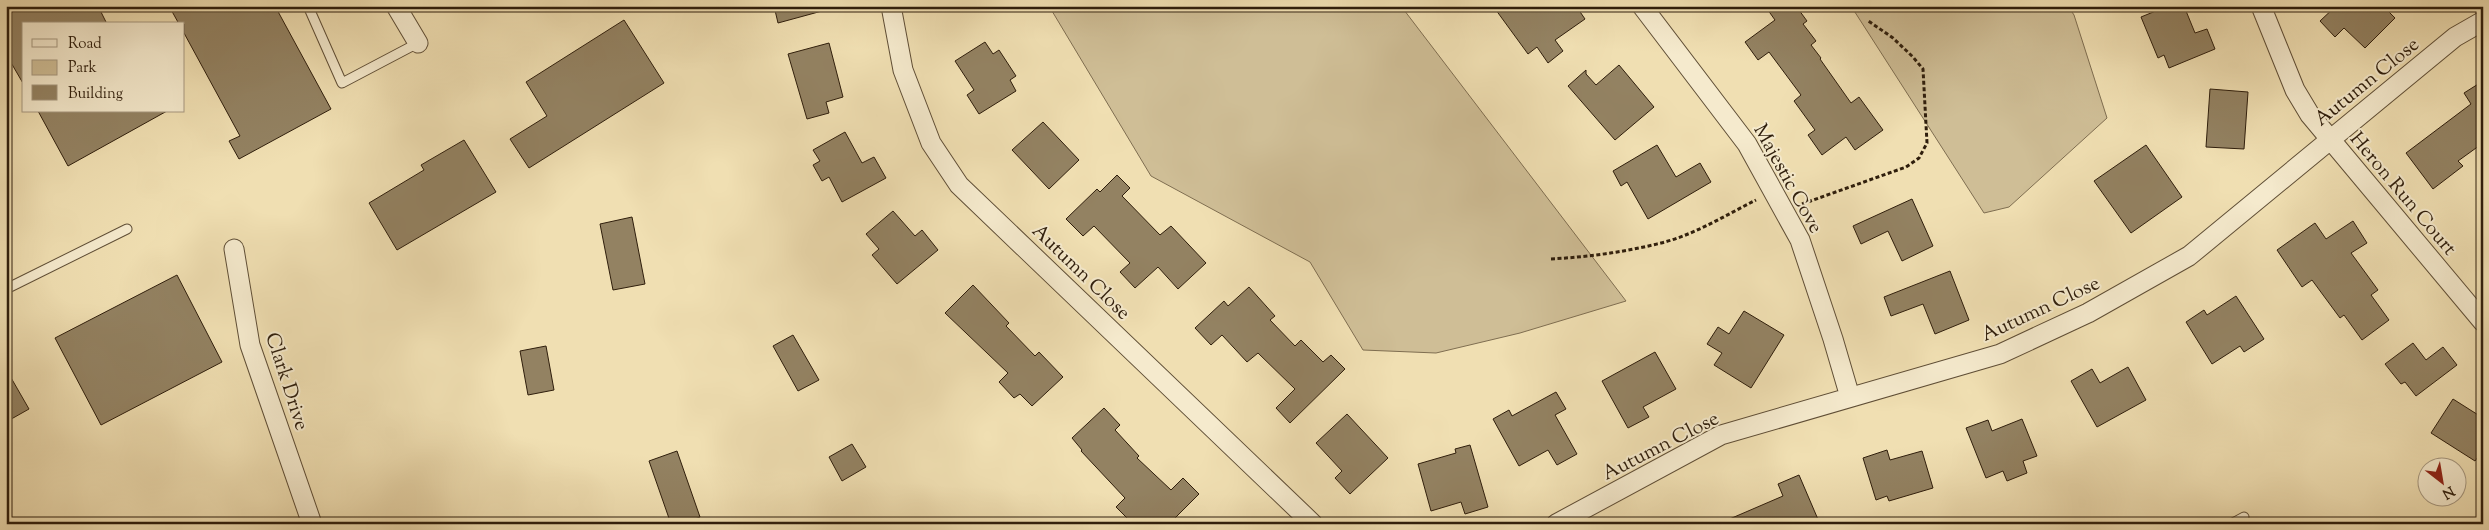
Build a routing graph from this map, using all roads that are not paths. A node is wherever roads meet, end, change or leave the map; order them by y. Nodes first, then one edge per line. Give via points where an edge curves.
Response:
1 (308, 6) edge
2 (396, 6) edge
3 (891, 6) edge
4 (1642, 6) edge
5 (2261, 6) edge
6 (2483, 22) edge
7 (418, 43) joint
8 (2330, 138) junction
9 (127, 229) dead end
10 (234, 249) dead end
11 (6, 289) edge
12 (2483, 322) edge
13 (1850, 396) junction
14 (2244, 517) dead end
15 (312, 524) edge
16 (1313, 524) edge
17 (1556, 524) edge
18 (2231, 524) edge

1 - 7 lane via 342,83
2 - 7 street
3 - 16 street, Autumn Close via 902,70 931,143 959,185
4 - 13 street, Majestic Cove via 1747,144 1800,240
5 - 8 street, Heron Run Court via 2295,90 2310,115
6 - 8 street, Autumn Close via 2455,37
8 - 12 street, Heron Run Court
8 - 13 street, Autumn Close via 2189,256 2088,313 2000,354
9 - 11 lane
10 - 15 street, Clark Drive via 250,345
13 - 17 street, Autumn Close via 1721,435
14 - 18 lane

